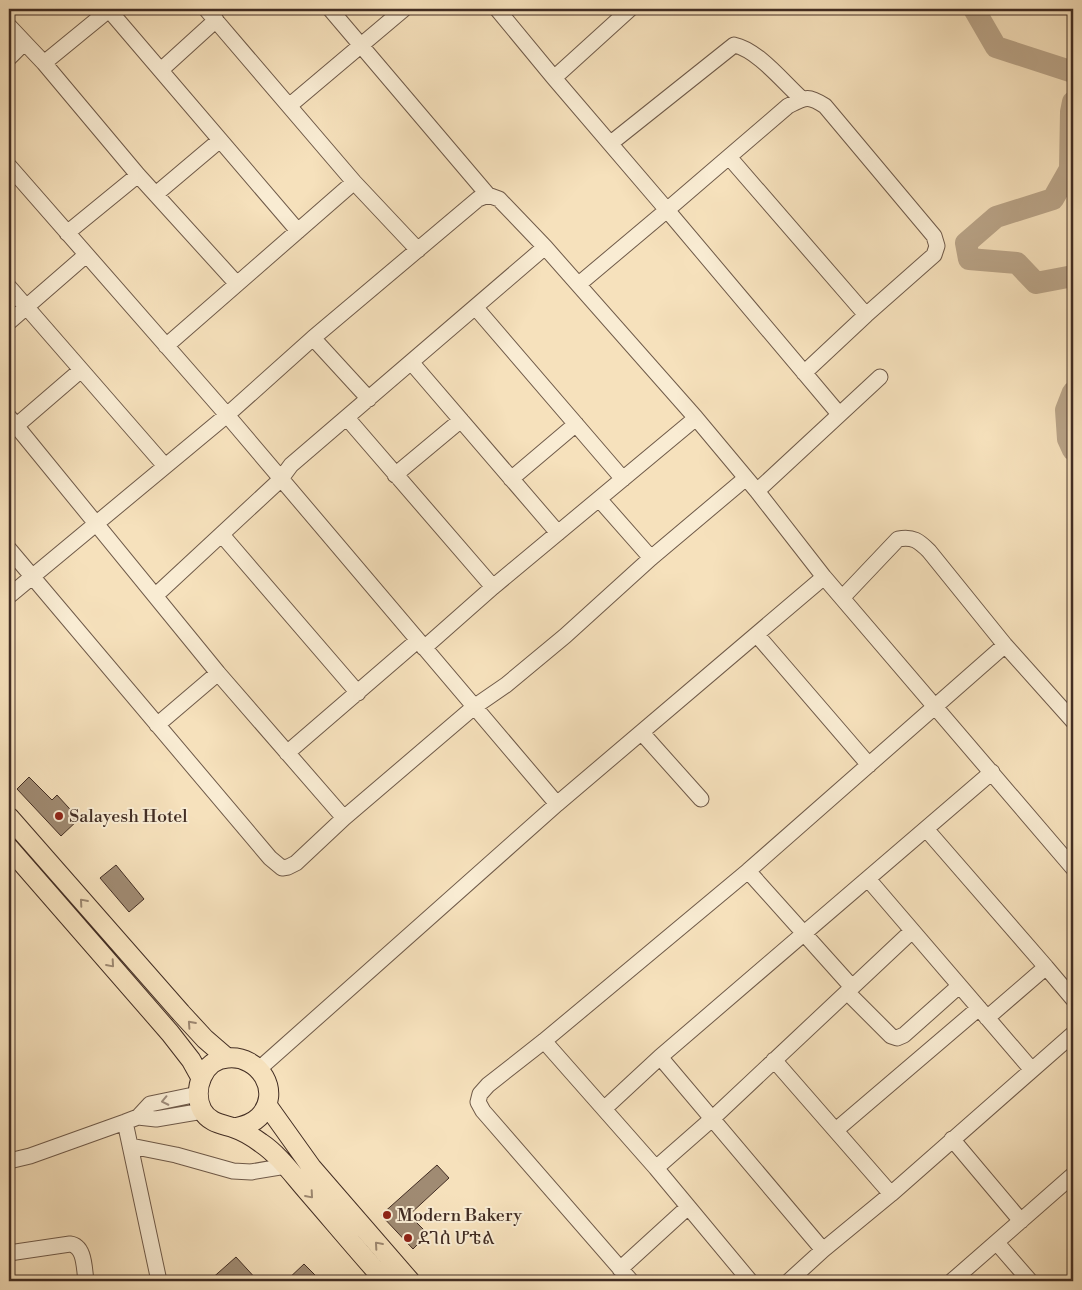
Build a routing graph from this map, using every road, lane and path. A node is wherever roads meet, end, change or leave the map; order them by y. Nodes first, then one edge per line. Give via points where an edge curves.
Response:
1 (110, 9) edge
2 (206, 9) edge
3 (330, 9) edge
4 (404, 9) edge
5 (497, 9) edge
6 (630, 9) edge
7 (216, 20) junction
8 (9, 26) edge
9 (24, 44) junction
10 (361, 44) junction
11 (9, 58) edge
12 (44, 63) junction
13 (161, 70) junction
14 (554, 78) junction
15 (802, 99) junction
16 (290, 106) junction
17 (220, 140) junction
18 (611, 144) junction
19 (729, 157) junction
20 (9, 166) edge
21 (138, 175) junction
22 (354, 182) junction
23 (156, 194) junction
24 (488, 195) junction
25 (667, 210) junction
26 (298, 231) junction
27 (67, 232) junction
28 (545, 247) junction
29 (418, 250) junction
30 (86, 255) junction
31 (237, 284) junction
32 (579, 284) junction
33 (9, 287) edge
34 (26, 308) junction
35 (476, 308) junction
36 (866, 315) junction
37 (9, 322) edge
38 (313, 338) junction
39 (166, 346) junction
40 (411, 362) junction
41 (81, 370) junction
42 (804, 373) junction
43 (880, 377) dead end
44 (369, 398) junction
45 (839, 414) junction
46 (227, 415) junction
47 (347, 418) junction
48 (696, 418) junction
49 (461, 420) junction
50 (12, 421) edge
51 (576, 424) junction
52 (165, 466) junction
53 (395, 475) junction
54 (746, 478) junction
55 (512, 479) junction
56 (623, 479) junction
57 (280, 480) junction
58 (757, 491) junction
59 (599, 499) junction
60 (96, 524) junction
61 (558, 533) junction
62 (222, 535) junction
63 (9, 549) edge
64 (651, 558) junction
65 (33, 576) junction
66 (824, 577) junction
67 (493, 587) junction
68 (9, 596) edge
69 (155, 596) junction
70 (842, 598) junction
71 (757, 635) junction
72 (421, 645) junction
73 (1005, 645) junction
74 (218, 673) junction
75 (358, 693) junction
76 (474, 707) junction
77 (935, 707) junction
78 (1073, 721) edge
79 (157, 724) junction
80 (642, 733) junction
81 (287, 753) junction
82 (869, 765) junction
83 (992, 772) junction
84 (701, 799) dead end
85 (557, 804) junction
86 (9, 817) edge
87 (344, 818) junction
88 (926, 829) junction
89 (9, 848) edge
90 (1073, 868) edge
91 (748, 871) junction
92 (868, 879) junction
93 (804, 932) junction
94 (912, 932) junction
95 (1046, 967) junction
96 (959, 986) junction
97 (849, 989) junction
98 (1073, 999) edge
99 (983, 1013) junction
100 (1073, 1034) edge
101 (544, 1041) junction
102 (226, 1058) junction
103 (660, 1058) junction
104 (774, 1060) junction
105 (259, 1069) junction
106 (1032, 1070) junction
107 (200, 1094) junction
108 (266, 1105) junction
109 (605, 1108) junction
110 (713, 1118) junction
111 (132, 1119) junction
112 (235, 1128) junction
113 (836, 1130) junction
114 (952, 1139) junction
115 (130, 1146) junction
116 (9, 1161) edge
117 (286, 1166) junction
118 (656, 1168) junction
119 (1073, 1175) edge
120 (891, 1194) junction
121 (688, 1207) junction
122 (1021, 1221) junction
123 (998, 1243) junction
124 (823, 1250) junction
125 (9, 1253) edge
126 (620, 1269) junction
127 (86, 1281) edge
128 (159, 1281) edge
129 (385, 1281) edge
130 (410, 1281) edge
131 (630, 1281) edge
132 (750, 1281) edge
133 (789, 1281) edge
134 (952, 1281) edge
135 (1030, 1281) edge

1 - 12 street
1 - 13 street
2 - 7 street
3 - 10 street
4 - 10 street
5 - 14 street
6 - 14 street
7 - 13 street
7 - 16 street
8 - 9 street
9 - 11 street
9 - 12 street
10 - 16 street
10 - 24 street
12 - 21 street
13 - 17 street
14 - 18 street
15 - 18 street via 755,55 734,45
15 - 19 street via 788,106
15 - 36 street via 813,98 825,106 934,236 937,246 934,255
16 - 22 street
17 - 23 street
17 - 26 street
18 - 25 street
19 - 25 street
19 - 36 street
20 - 27 street
21 - 23 street
21 - 27 street
22 - 26 street
22 - 29 street
23 - 31 street
24 - 28 street via 499,199
24 - 29 street via 478,199
25 - 32 street
25 - 42 street
26 - 31 street
27 - 30 street
28 - 32 street
28 - 35 street
29 - 38 street
30 - 34 street
30 - 39 street
31 - 39 street
32 - 48 street
33 - 34 street
34 - 37 street
34 - 41 street
35 - 40 street
35 - 51 street
36 - 42 street
38 - 44 street
38 - 46 street
39 - 46 street
40 - 44 street
40 - 49 street
41 - 50 street
41 - 52 street
42 - 45 street
43 - 45 street
44 - 47 street
45 - 58 street
46 - 52 street
46 - 57 street
47 - 53 street
47 - 57 street via 291,465
48 - 54 street
48 - 56 street
49 - 53 street
49 - 55 street
50 - 60 street
51 - 55 street
51 - 56 street
52 - 60 street
53 - 67 street
54 - 58 street
54 - 64 street
55 - 61 street
56 - 59 street
57 - 62 street
57 - 72 street
58 - 66 street
59 - 61 street
59 - 64 street
60 - 65 street
60 - 69 street
61 - 67 street
62 - 69 street
62 - 75 street
63 - 65 street
64 - 76 street via 558,642
65 - 68 street
65 - 79 street
66 - 70 street
66 - 71 street
67 - 72 street
69 - 74 street
70 - 73 street via 898,539 909,537 929,551
70 - 77 street
71 - 80 street
71 - 82 street
72 - 75 street
72 - 76 street
73 - 77 street
73 - 78 street
74 - 79 street
74 - 81 street
75 - 81 street
76 - 85 street
76 - 87 street
77 - 82 street
77 - 83 street
79 - 87 street via 270,858 282,868 296,863
80 - 84 street
80 - 85 street
81 - 87 street
82 - 91 street
83 - 88 street
83 - 90 street
85 - 105 street
102 -> 86 main road via 181,1013
88 - 92 street
88 - 95 street
89 -> 107 main road via 191,1060
91 - 93 street
91 - 101 street
92 - 93 street
92 - 94 street
93 - 97 street
93 - 103 street
94 - 96 street
94 - 97 street
95 - 98 street
95 - 99 street
96 - 97 street via 897,1038 891,1036
96 - 99 street
97 - 104 street
99 - 106 street
99 - 113 street
100 - 106 street
101 - 109 street
101 - 126 street via 488,1085 478,1102
102 - 105 main road via 244,1059
102 - 107 main road via 212,1065
103 - 109 street
103 - 110 street
104 - 110 street
104 - 113 street
105 - 108 main road via 269,1092
106 - 114 street
107 - 111 street via 150,1104
107 - 112 main road via 217,1124
108 - 112 main road via 260,1117
130 -> 108 main road via 312,1168
109 - 118 street
110 - 118 street
110 - 124 street
111 - 115 street
111 - 116 street
112 - 117 main road via 261,1143
113 - 120 street
114 - 120 street
114 - 122 street
115 - 117 street via 233,1171 250,1172
115 - 128 street
117 -> 129 main road
118 - 121 street
119 - 122 street
120 - 124 street
121 - 126 street
121 - 132 street
122 - 123 street
123 - 134 street
123 - 135 street
124 - 133 street
125 - 127 street via 76,1245 80,1249
126 - 131 street

